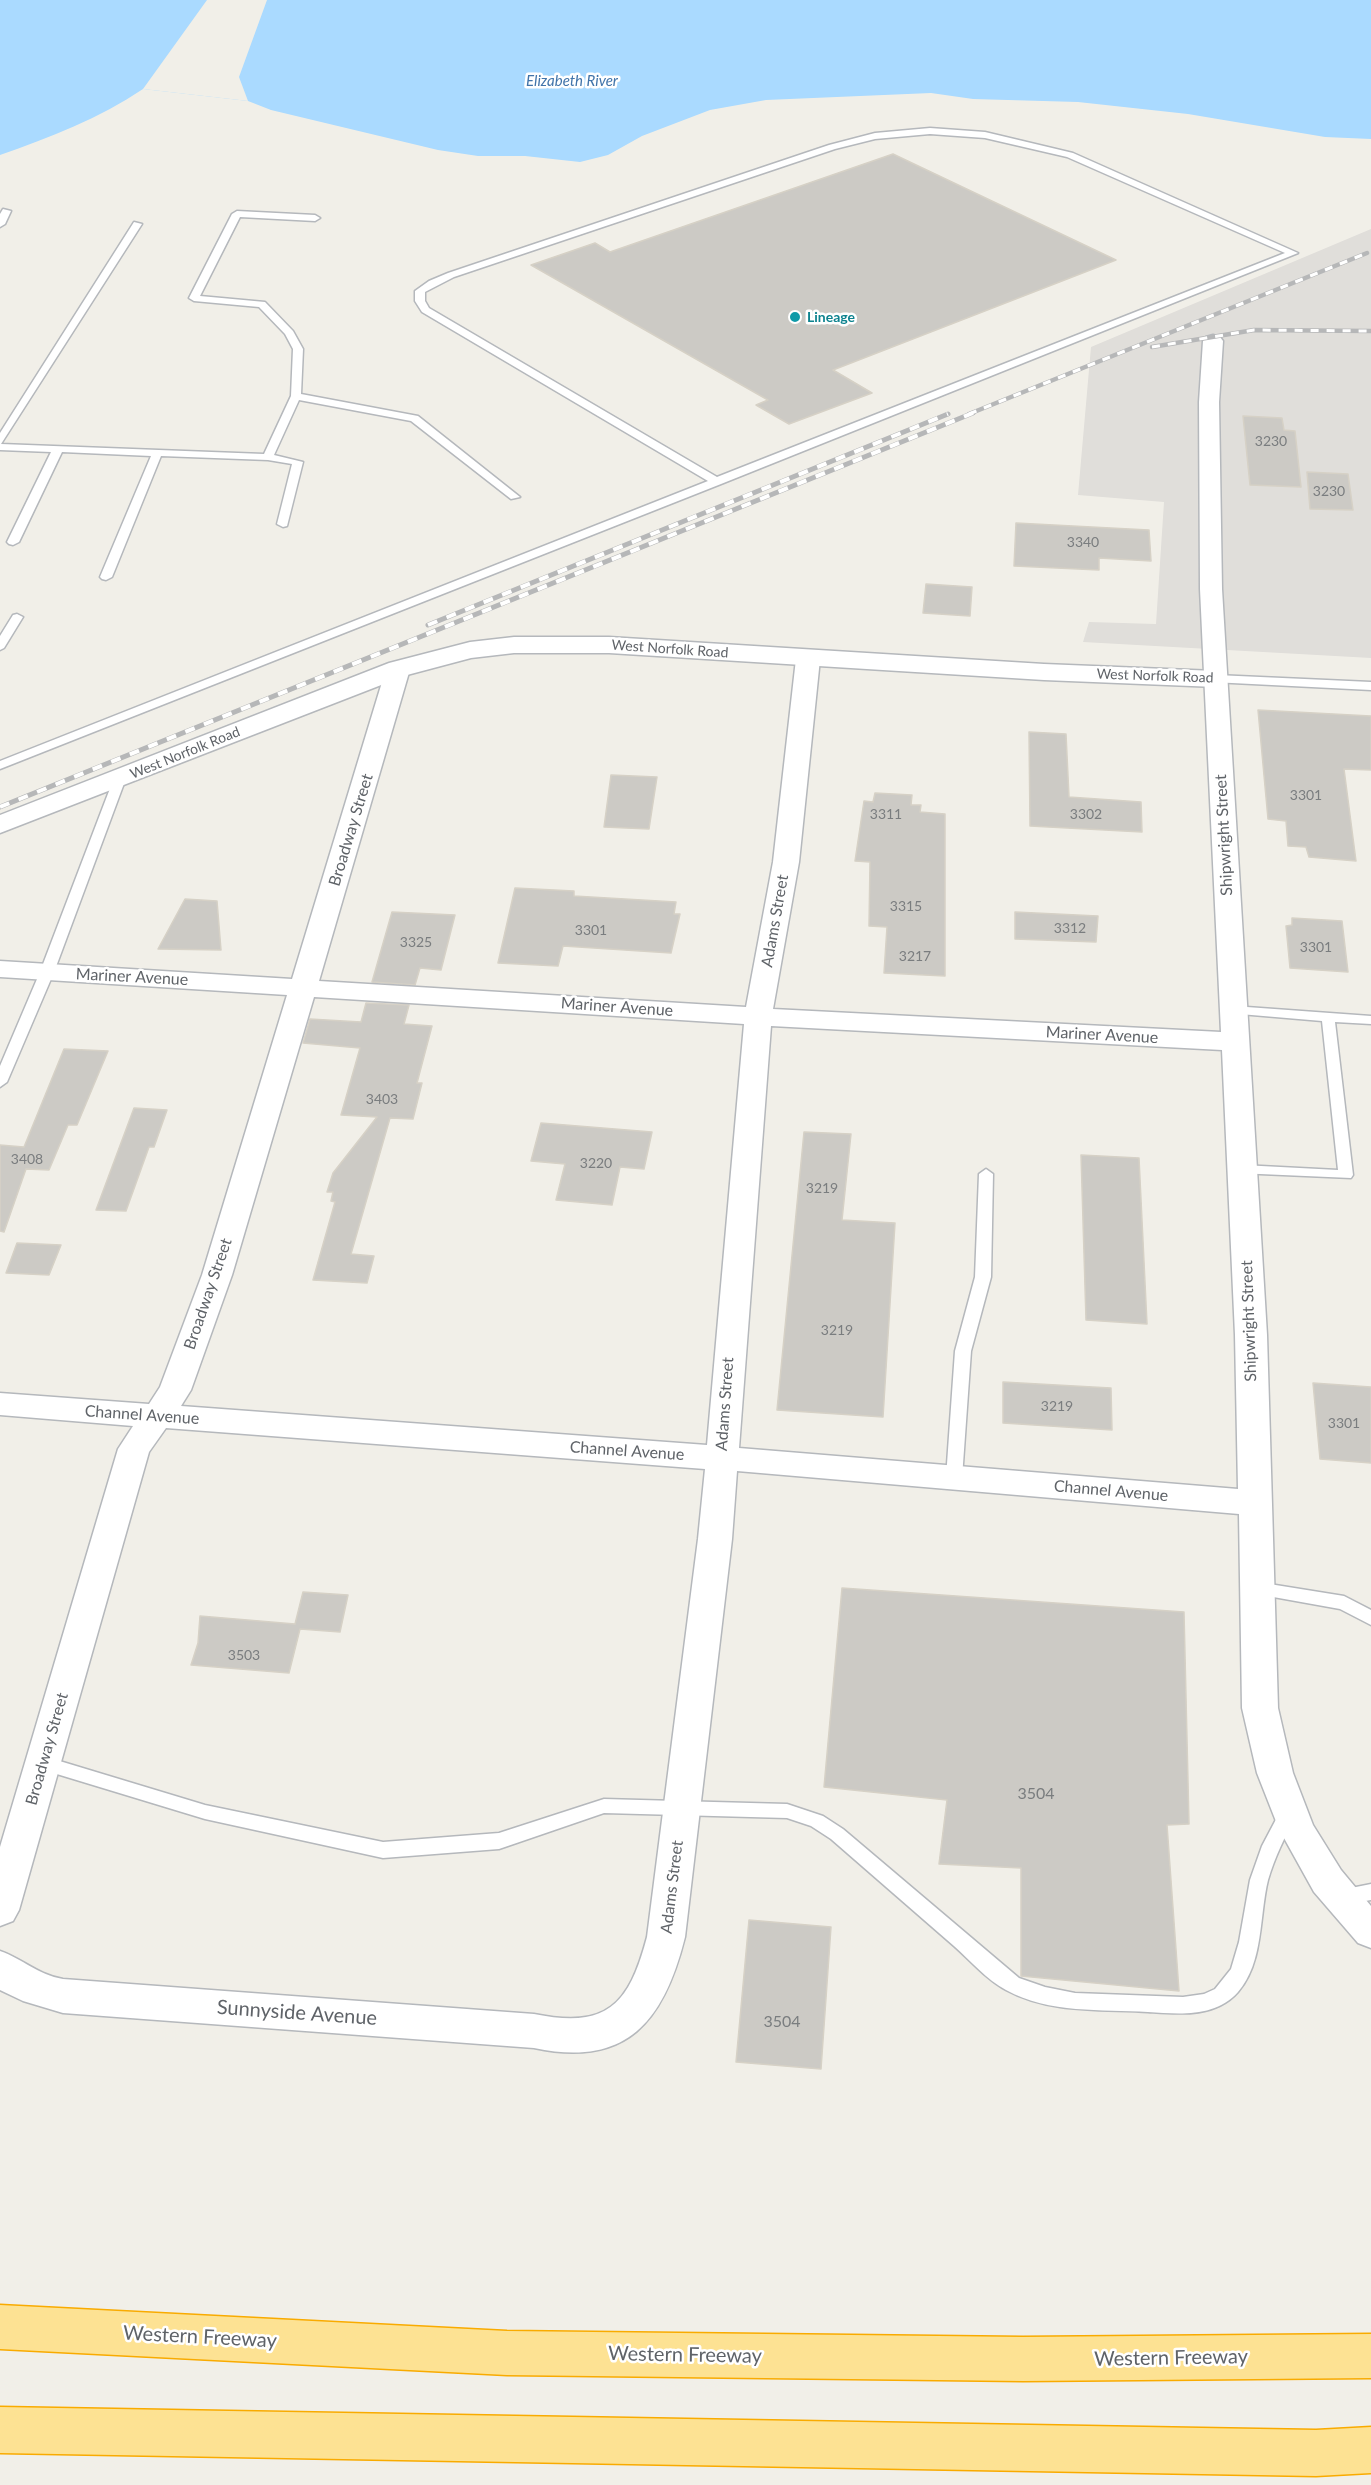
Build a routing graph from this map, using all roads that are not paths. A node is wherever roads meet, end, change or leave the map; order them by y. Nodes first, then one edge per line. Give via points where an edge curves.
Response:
1 (6, 211) dead end
2 (315, 219) dead end
3 (0, 224) edge
4 (137, 224) dead end
5 (1213, 341) dead end
6 (296, 396) junction
7 (0, 441) edge
8 (0, 447) edge
9 (58, 449) junction
10 (157, 454) junction
11 (268, 457) junction
12 (717, 482) junction
13 (515, 497) dead end
14 (283, 524) dead end
15 (13, 542) dead end
16 (106, 577) dead end
17 (17, 617) dead end
18 (0, 646) edge
19 (808, 659) junction
20 (398, 669) junction
21 (1216, 679) junction
22 (1371, 686) edge
23 (0, 765) edge
24 (120, 778) junction
25 (0, 825) edge
26 (0, 969) edge
27 (47, 972) junction
28 (303, 987) junction
29 (1233, 1011) junction
30 (758, 1016) junction
31 (1328, 1017) junction
32 (1371, 1020) edge
33 (1235, 1042) junction
34 (0, 1082) edge
35 (1242, 1170) junction
36 (986, 1174) dead end
37 (0, 1404) edge
38 (155, 1417) junction
39 (721, 1458) junction
40 (954, 1478) junction
41 (1254, 1503) junction
42 (1257, 1588) junction
43 (1371, 1618) edge
44 (43, 1763) junction
45 (682, 1807) junction
46 (1287, 1813) junction
47 (1371, 1892) edge
48 (1340, 1898) junction
49 (0, 1910) edge
50 (1371, 1932) edge
51 (0, 1967) edge
52 (509, 2029) joint
53 (0, 2309) edge
54 (0, 2327) edge
55 (132, 2333) junction
56 (1371, 2356) edge
57 (0, 2430) edge
58 (1371, 2450) edge

1 - 3 lane
2 - 6 lane via 237,214 194,298 262,304 298,349
4 - 7 lane
5 - 21 street, Shipwright Street via 1209,402
6 - 11 lane
6 - 13 lane via 414,418
8 - 9 lane
9 - 10 lane
9 - 15 lane
10 - 11 lane
10 - 16 lane
11 - 14 lane via 298,462
12 - 12 lane via 979,378 1293,253 1070,155 985,135 930,131 875,136 832,147 451,275 420,291 425,310
12 - 23 lane
17 - 18 lane
19 - 20 street, West Norfolk Road via 554,644 470,650
19 - 21 street, West Norfolk Road
19 - 30 street, Adams Street via 786,862
20 - 24 street, West Norfolk Road
20 - 28 street, Broadway Street
21 - 22 lane, West Norfolk Road
21 - 29 street, Shipwright Street
24 - 25 street, West Norfolk Road
24 - 27 lane
26 - 27 street, Mariner Avenue
27 - 28 street, Mariner Avenue
27 - 34 lane
28 - 30 street, Mariner Avenue
28 - 38 street, Broadway Street via 217,1275 175,1390
29 - 31 lane
29 - 33 street, Shipwright Street
30 - 33 street, Mariner Avenue
30 - 39 street, Adams Street
31 - 32 lane
31 - 35 lane via 1346,1175
33 - 35 street, Shipwright Street
35 - 41 street, Shipwright Street via 1251,1335
36 - 40 lane via 983,1277 963,1351
37 - 38 street, Channel Avenue
38 - 39 street, Channel Avenue
38 - 44 street, Broadway Street via 134,1449
39 - 40 street, Channel Avenue
39 - 45 street, Adams Street via 715,1539
40 - 41 street, Channel Avenue
41 - 42 street, Shipwright Street
42 - 43 lane via 1344,1603
42 - 46 street, Shipwright Street via 1260,1708 1271,1764
44 - 45 lane via 205,1812 383,1850 499,1841 604,1806
44 - 49 street, Broadway Street
45 - 46 lane via 787,1811 817,1821 1012,1984 1043,1997 1078,2002 1199,2004 1222,1995 1236,1978 1250,1940 1258,1882
45 - 52 street, Adams Street via 666,1937 657,1972 641,2003 621,2022 594,2034 563,2037
46 - 48 street, Shipwright Street via 1308,1853
47 - 48 lane
48 - 50 street, Shipwright Street
51 - 52 street, Sunnyside Avenue via 12,1979 42,1993
53 - 55 highway
54 - 55 highway, Western Freeway
55 - 56 highway, Western Freeway via 507,2353 1023,2359
57 - 58 highway via 1316,2453

